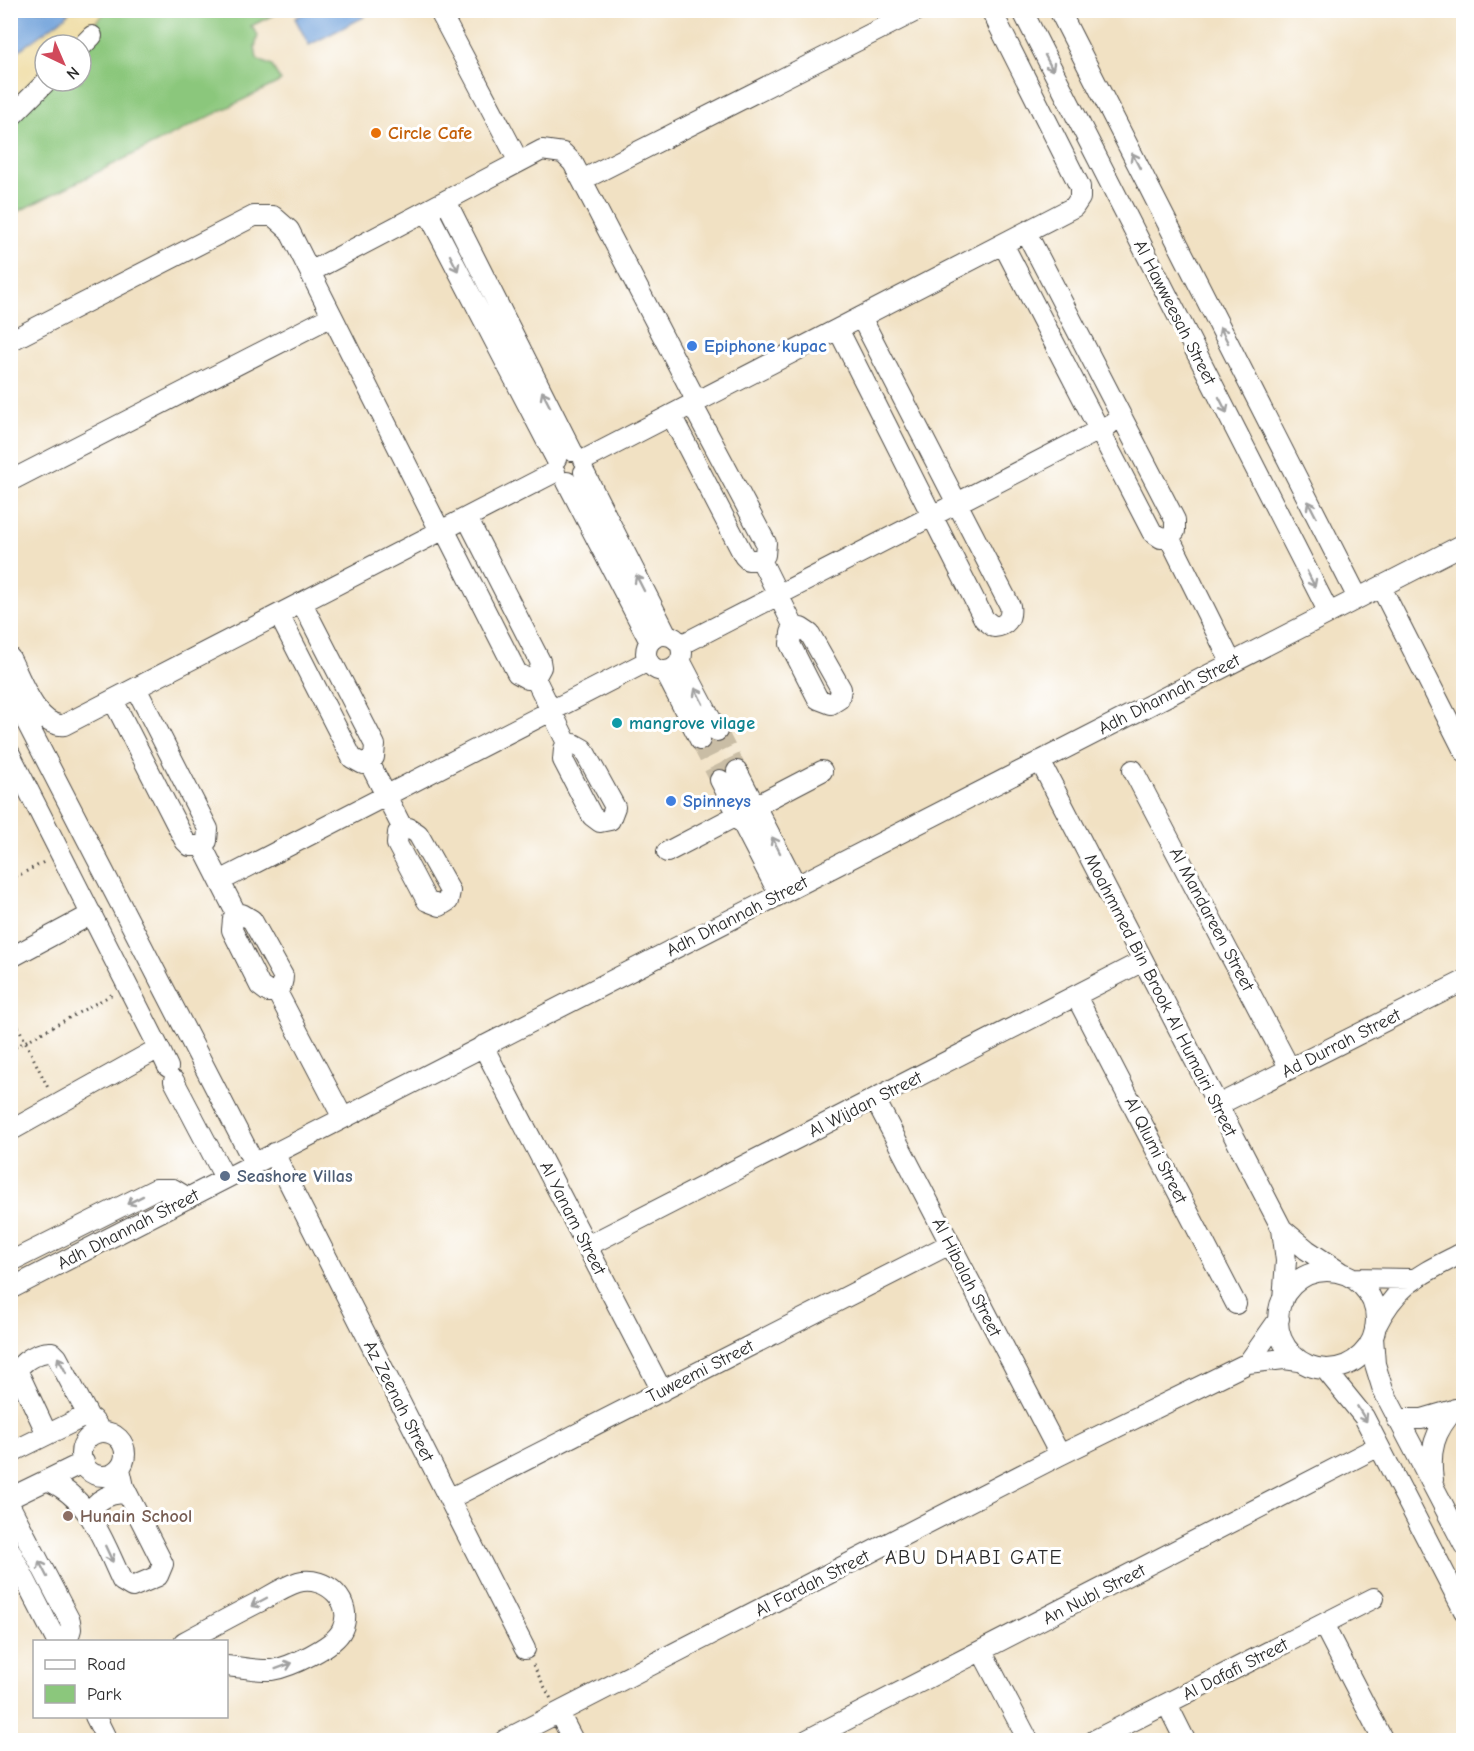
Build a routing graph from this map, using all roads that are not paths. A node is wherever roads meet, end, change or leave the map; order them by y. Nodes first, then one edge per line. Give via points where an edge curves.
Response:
1 (440, 10) edge
2 (918, 10) edge
3 (991, 10) edge
4 (1022, 10) edge
5 (1059, 10) edge
6 (35, 93) edge
7 (10, 118) edge
8 (519, 162) junction
9 (582, 180) junction
10 (446, 201) junction
11 (428, 211) junction
12 (461, 231) junction
13 (1026, 232) junction
14 (443, 240) junction
15 (1003, 244) junction
16 (310, 272) junction
17 (332, 316) junction
18 (861, 317) junction
19 (838, 329) junction
20 (10, 341) edge
21 (695, 403) junction
22 (671, 415) junction
23 (1122, 418) junction
24 (1100, 430) junction
25 (570, 466) junction
26 (10, 481) edge
27 (957, 504) junction
28 (932, 516) junction
29 (467, 518) junction
30 (442, 530) junction
31 (1169, 537) junction
32 (1464, 544) edge
33 (760, 560) junction
34 (1381, 586) junction
35 (778, 595) junction
36 (1358, 598) junction
37 (302, 603) junction
38 (1329, 613) junction
39 (279, 615) junction
40 (795, 630) dead end
41 (665, 653) junction
42 (10, 658) edge
43 (1232, 662) junction
44 (535, 678) junction
45 (136, 688) junction
46 (10, 690) edge
47 (113, 700) junction
48 (551, 711) junction
49 (708, 736) tunnel mouth
50 (568, 745) dead end
51 (1464, 751) edge
52 (10, 754) edge
53 (1040, 761) junction
54 (369, 762) junction
55 (1133, 770) dead end
56 (822, 771) dead end
57 (729, 775) tunnel mouth
58 (17, 784) edge
59 (386, 795) junction
60 (747, 810) junction
61 (403, 829) dead end
62 (202, 846) junction
63 (668, 852) dead end
64 (220, 881) junction
65 (788, 890) junction
66 (92, 914) junction
67 (10, 958) edge
68 (1143, 961) junction
69 (1464, 981) edge
70 (1076, 996) junction
71 (483, 1046) junction
72 (159, 1048) junction
73 (1290, 1069) junction
74 (875, 1099) junction
75 (1218, 1105) junction
76 (343, 1118) junction
77 (10, 1131) edge
78 (273, 1153) junction
79 (254, 1163) junction
80 (225, 1178) junction
81 (188, 1198) junction
82 (1282, 1229) junction
83 (950, 1244) junction
84 (587, 1246) junction
85 (1464, 1252) edge
86 (10, 1262) edge
87 (1348, 1276) junction
88 (1411, 1279) junction
89 (10, 1289) edge
90 (1236, 1304) dead end
91 (1281, 1310) junction
92 (1374, 1333) junction
93 (1299, 1361) junction
94 (1248, 1363) junction
95 (1325, 1369) junction
96 (662, 1390) junction
97 (1459, 1407) edge
98 (1397, 1419) junction
99 (94, 1424) junction
100 (47, 1434) junction
101 (1379, 1446) junction
102 (10, 1453) edge
103 (1060, 1455) junction
104 (84, 1462) junction
105 (120, 1469) junction
106 (47, 1480) junction
107 (1435, 1492) junction
108 (128, 1495) junction
109 (10, 1498) edge
110 (449, 1499) junction
111 (10, 1506) edge
112 (90, 1514) junction
113 (1464, 1545) edge
114 (10, 1550) edge
115 (1374, 1598) dead end
116 (1464, 1611) edge
117 (1323, 1624) junction
118 (206, 1636) edge
119 (56, 1640) edge
120 (67, 1640) edge
121 (188, 1640) edge
122 (525, 1649) road end
123 (982, 1652) junction
124 (228, 1666) edge
125 (1167, 1704) junction
126 (559, 1713) junction
127 (96, 1718) edge
128 (107, 1740) edge
129 (505, 1740) edge
130 (573, 1740) edge
131 (807, 1740) edge
132 (1028, 1740) edge
133 (1095, 1740) edge
134 (1185, 1740) edge
135 (1383, 1740) edge

1 - 8 street
2 - 9 street
3 - 13 street via 1081,192 1074,207
4 -> 38 street, Al Hawweesah Street
36 -> 5 street, Al Hawweesah Street
6 - 7 street
8 - 9 street via 542,150 556,150 568,157
8 - 10 street
9 - 21 street
10 - 11 street
10 - 12 street
11 - 14 street
11 - 16 street
12 - 14 street
25 -> 12 street
13 - 15 street
13 - 23 street
14 -> 25 street
15 - 18 street
15 - 24 street
16 - 17 street
16 - 20 street via 284,224 273,216 260,214
17 - 26 street
17 - 30 street
18 - 19 street
18 - 27 street
19 - 21 street
19 - 28 street
21 - 22 street
21 - 33 street via 766,543 765,555
22 - 25 street
22 - 33 street via 744,556
23 - 24 street
23 - 31 street via 1175,520 1175,531
24 - 27 street
24 - 31 street via 1152,532 1161,538
25 - 29 street
25 - 41 street
27 - 28 street
27 - 28 street via 1010,606 1006,624 994,627 984,619
28 - 35 street
29 - 30 street
29 - 44 street via 540,661
30 - 37 street
30 - 44 street via 518,673
31 - 43 street
32 - 34 street, Adh Dhannah Street
33 - 35 street
34 - 36 street, Adh Dhannah Street
34 - 51 street
35 - 40 street
35 - 41 street
36 - 38 street, Adh Dhannah Street
37 - 39 street
37 - 54 street via 375,745 374,757
38 - 43 street, Adh Dhannah Street
39 - 45 street
39 - 54 street via 352,758 363,764
41 - 48 street
41 - 49 street
42 - 47 street via 41,717 50,724 64,725
43 - 53 street, Adh Dhannah Street
44 - 48 street
45 - 47 street
45 - 62 street via 208,829
46 - 79 street
47 - 62 street via 185,841 190,846
48 - 50 street
48 - 59 street
52 - 58 street
53 - 65 street, Adh Dhannah Street
53 - 68 street, Moahmmed Bin Brook Al Humairi Street
54 - 59 street
55 - 73 street, Al Mandareen Street
56 - 60 street
57 - 60 street
58 - 66 street via 61,853
59 - 61 street
59 - 64 street
60 - 63 street
60 - 65 street
62 - 64 street
64 - 76 street via 237,915 232,930 260,986 268,992 276,990
65 - 71 street, Adh Dhannah Street
66 - 67 street
66 - 72 street
68 - 70 street, Al Wijdan Street
68 - 75 street, Moahmmed Bin Brook Al Humairi Street
69 - 73 street, Ad Durrah Street
70 - 74 street, Al Wijdan Street
70 - 90 street, Al Qlumi Street
71 - 76 street, Adh Dhannah Street
71 - 84 street, Al Yanam Street
72 - 77 street
72 - 80 street
73 - 75 street, Ad Durrah Street
74 - 83 street, Al Hibalah Street
74 - 84 street, Al Wijdan Street
75 - 82 street, Moahmmed Bin Brook Al Humairi Street
76 - 78 street, Adh Dhannah Street
78 - 79 street, Adh Dhannah Street
78 - 110 street, Az Zeenah Street
79 - 80 street, Adh Dhannah Street
80 - 81 street, Adh Dhannah Street
81 -> 86 street via 173,1189 156,1189
81 - 89 street, Adh Dhannah Street
82 - 87 street, Moahmmed Bin Brook Al Humairi Street
82 - 91 street, Moahmmed Bin Brook Al Humairi Street via 1286,1261
83 - 96 street, Tuweemi Street
83 - 103 street, Al Hibalah Street
84 - 96 street, Al Yanam Street
85 - 88 street
87 - 88 street
87 - 91 street via 1312,1274 1295,1284
87 - 92 street via 1371,1298
88 - 92 street via 1383,1312
91 - 93 street via 1282,1340
91 - 94 street, Al Fardah Street
92 - 95 street via 1368,1348 1349,1364
92 - 98 street via 1378,1377
93 - 94 street, Al Fardah Street
93 - 95 street
94 - 103 street, Al Fardah Street
95 -> 101 street via 1355,1404
96 - 110 street, Tuweemi Street
97 - 98 street via 1422,1419
97 - 107 street via 1438,1430 1433,1442 1431,1468
98 - 107 street
99 - 100 street via 81,1417
99 -> 100 street via 57,1357 44,1352 22,1363 18,1372
99 - 104 street via 82,1451
99 - 105 street via 120,1442 124,1453
100 - 102 street
101 - 116 street
101 - 123 street, An Nubl Street
103 - 126 street, Al Fardah Street
104 - 105 street via 100,1476 111,1476
104 - 106 street
105 - 108 street
106 - 109 street
106 - 112 street via 76,1497
107 - 113 street
108 - 112 street via 118,1493 96,1503
112 -> 108 street via 124,1584 136,1587 158,1576 163,1569
110 - 122 street, Az Zeenah Street
120 -> 111 street via 70,1621
114 - 119 street
115 - 117 street, Al Dafafi Street
117 - 125 street, Al Dafafi Street
117 - 135 street
118 - 121 street
124 -> 118 street via 274,1669 322,1649 342,1630 346,1616 342,1601 321,1584 297,1583
123 - 131 street, An Nubl Street
123 - 132 street
125 - 133 street, Al Dafafi Street
125 - 134 street
126 - 129 street, Al Fardah Street
126 - 130 street
127 - 128 street

